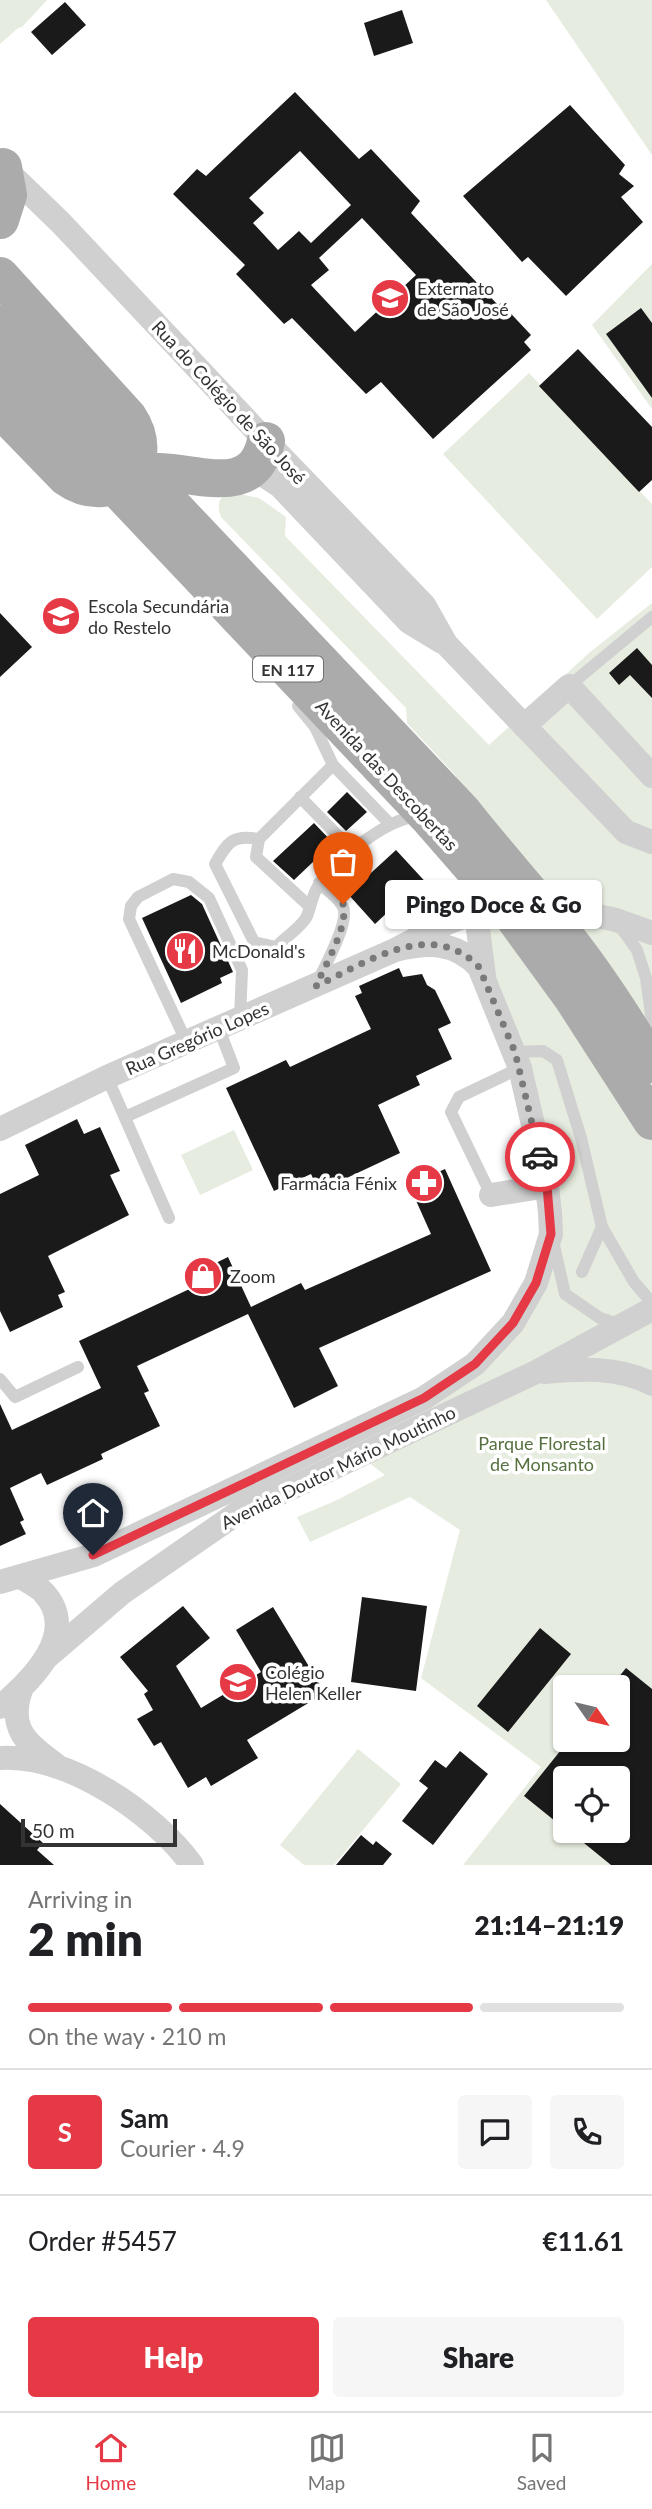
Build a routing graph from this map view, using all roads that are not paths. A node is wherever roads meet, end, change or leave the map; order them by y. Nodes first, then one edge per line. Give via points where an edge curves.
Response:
1 (1, 167) edge
2 (0, 220) edge
3 (0, 276) edge
4 (0, 324) edge
5 (0, 365) edge
6 (0, 409) edge
7 (260, 455) junction
8 (128, 476) junction
9 (212, 478) junction
10 (218, 554) junction
11 (652, 617) edge
12 (569, 686) junction
13 (289, 696) dead end
14 (524, 726) junction
15 (333, 765) junction
16 (652, 776) edge
17 (300, 797) junction
18 (430, 818) junction
19 (390, 824) junction
20 (258, 839) junction
21 (652, 842) edge
22 (352, 850) junction
23 (319, 883) junction
24 (309, 905) junction
25 (507, 907) junction
26 (616, 920) junction
27 (652, 933) edge
28 (395, 950) junction
29 (484, 977) junction
30 (316, 986) junction
31 (652, 1022) edge
32 (229, 1024) junction
33 (187, 1043) junction
34 (518, 1060) junction
35 (652, 1064) edge
36 (107, 1077) junction
37 (125, 1117) junction
38 (652, 1121) edge
39 (0, 1129) edge
40 (547, 1186) junction
41 (491, 1195) joint
42 (169, 1218) dead end
43 (601, 1227) junction
44 (551, 1234) junction
45 (582, 1272) dead end
46 (652, 1303) edge
47 (652, 1310) edge
48 (622, 1325) junction
49 (502, 1336) junction
50 (78, 1367) dead end
51 (527, 1376) junction
52 (0, 1380) edge
53 (652, 1384) edge
54 (11, 1579) edge
55 (46, 1658) junction
56 (21, 1690) junction
57 (0, 1707) edge
58 (0, 1758) edge
59 (64, 1770) junction
60 (192, 1865) edge

1 - 2 main road via 8,195
1 - 7 street, Rua do Colégio de São José via 61,223
3 - 8 main road via 136,428 139,453
4 - 8 main road, Avenida das Descobertas
5 - 8 main road, Avenida das Descobertas / EN 117
6 - 8 main road via 76,484 102,489
7 - 9 main road via 242,477
7 - 14 street, Rua do Colégio de São José via 280,486 410,622 446,644
8 - 9 main road via 159,472
8 - 10 main road, Avenida das Descobertas
8 - 18 main road, Avenida das Descobertas / EN 117 via 266,657
9 - 10 main road via 204,515
10 - 25 main road, Avenida das Descobertas via 462,811 495,855
11 - 12 lane
12 - 14 street
12 - 16 street
13 - 15 lane via 315,727
14 - 21 street, Rua do Colégio de São José via 626,832
15 - 17 lane
15 - 19 lane
17 - 20 lane
17 - 22 lane
18 - 19 lane via 412,817
18 - 25 main road, Avenida das Descobertas / EN 117
19 - 22 lane
20 - 24 lane via 256,857
20 - 24 lane via 244,836 227,844 215,864 254,942 276,947 306,918
22 - 23 lane
23 - 24 lane
23 - 30 lane via 343,904 345,914
25 - 26 street
25 - 28 street, Rua Gregório Lopes via 447,923
25 - 29 street via 490,915 484,926
25 - 35 main road, Avenida das Descobertas via 597,979
25 - 38 main road, Avenida das Descobertas / EN 117
26 - 27 street
26 - 31 lane via 637,950
28 - 29 street, Rua Gregório Lopes via 425,944 449,946 470,958
28 - 30 street, Rua Gregório Lopes
29 - 34 street, Rua Gregório Lopes
30 - 32 street, Rua Gregório Lopes
32 - 33 street, Rua Gregório Lopes
32 - 33 lane via 242,970 209,898 189,883 173,879 138,897 129,919
32 - 37 lane via 234,1068
33 - 36 street, Rua Gregório Lopes
34 - 40 street, Rua Gregório Lopes
34 - 41 lane via 459,1097 451,1112
34 - 43 lane via 543,1051 557,1060
36 - 37 lane
36 - 39 street, Rua Gregório Lopes
37 - 42 lane
40 - 41 street
40 - 44 street, Rua Gregório Lopes
43 - 45 lane
43 - 46 lane
44 - 48 lane, Rua Gregório Lopes via 565,1294 600,1318
44 - 49 street, Avenida Doutor Mário Moutinho via 536,1283
47 - 48 street, Avenida Doutor Mário Moutinho
48 - 51 street, Avenida Doutor Mário Moutinho
49 - 51 street via 492,1350 491,1369 503,1378
49 - 54 street, Avenida Doutor Mário Moutinho via 475,1364 424,1398 93,1555
50 - 52 lane via 15,1397
51 - 53 street via 599,1370
51 - 55 street, Avenida Doutor Mário Moutinho via 236,1514 122,1593
54 - 55 street, Avenida Doutor Mário Moutinho via 44,1593 55,1613 57,1632
55 - 56 street, Avenida Doutor Mário Moutinho
56 - 57 street, Avenida Doutor Mário Moutinho
56 - 59 street via 15,1707 18,1726 33,1748
58 - 59 street via 16,1757
59 - 60 street via 128,1803

